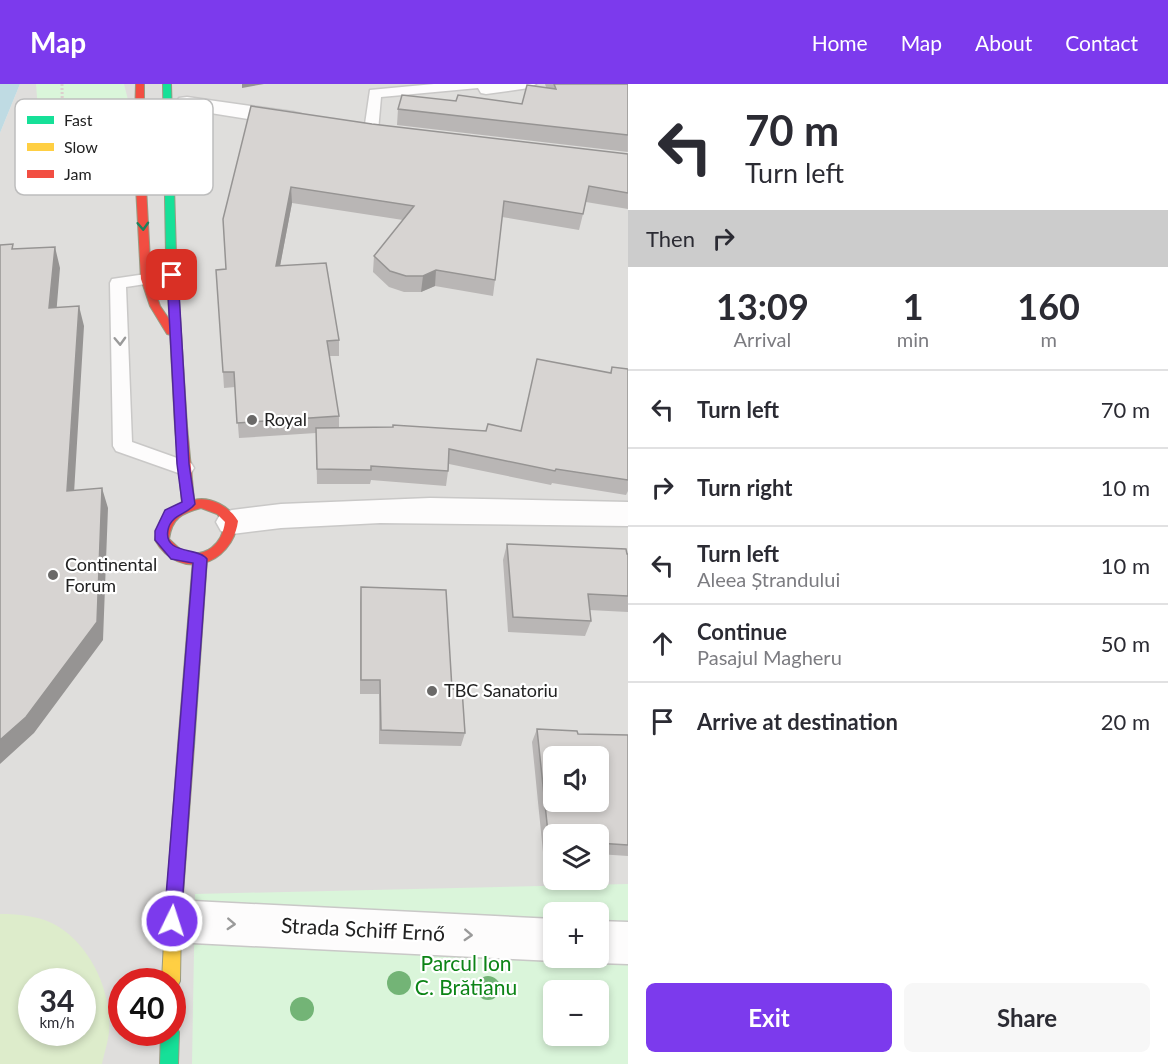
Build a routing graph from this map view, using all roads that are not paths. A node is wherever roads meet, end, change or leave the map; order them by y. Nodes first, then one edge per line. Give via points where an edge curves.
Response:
1 (140, 84) edge
2 (167, 84) edge
3 (482, 84) edge
4 (529, 84) edge
5 (140, 99) edge
6 (167, 99) edge
7 (213, 105) edge
8 (317, 123) edge
9 (361, 129) joint
10 (394, 134) edge
11 (141, 195) edge
12 (170, 195) edge
13 (146, 279) junction
14 (189, 309) dead end
15 (177, 339) junction
16 (184, 468) junction
17 (189, 504) junction
18 (628, 514) edge
19 (232, 522) junction
20 (200, 559) junction
21 (172, 921) junction
22 (543, 938) edge
23 (609, 942) edge
24 (628, 943) edge
25 (171, 968) edge
26 (170, 1046) edge
27 (169, 1064) edge

1 -> 5 street
2 - 6 street
3 - 4 lane via 486,90
3 - 9 lane via 375,93
7 - 8 street
9 - 10 street
11 -> 13 street
12 - 15 street
13 - 15 street via 155,306
13 -> 16 lane via 118,283 123,447
14 - 15 street
15 - 16 street
16 - 17 street
17 - 19 street via 220,508
17 - 20 street via 170,514 161,531 162,540 176,555
18 - 19 street via 369,510
19 - 20 street via 230,542 223,550
20 - 21 street
21 -> 22 street, Strada Schiff Ernő
21 - 25 street
23 - 24 street
26 - 27 street

